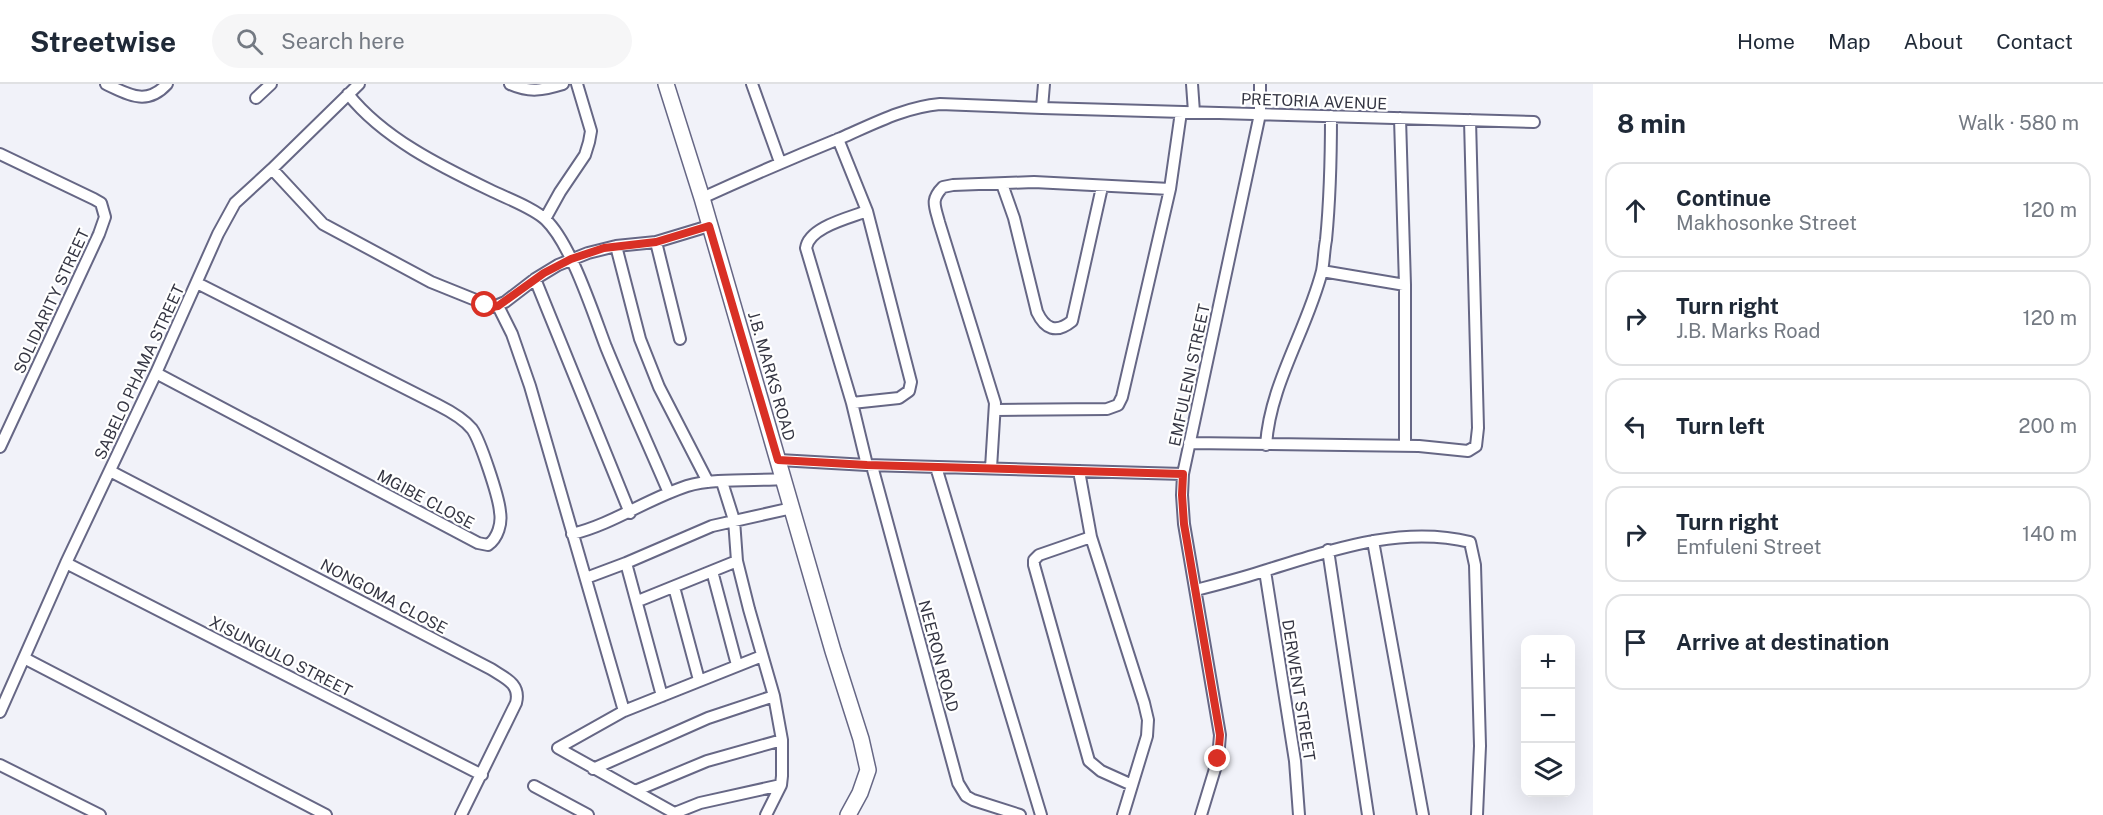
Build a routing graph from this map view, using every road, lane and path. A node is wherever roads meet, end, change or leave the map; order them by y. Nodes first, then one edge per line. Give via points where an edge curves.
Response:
1 (106, 84) edge
2 (167, 84) edge
3 (271, 84) edge
4 (359, 84) edge
5 (510, 84) edge
6 (563, 84) edge
7 (577, 84) edge
8 (666, 84) edge
9 (1044, 84) edge
10 (1192, 84) edge
11 (1260, 84) edge
12 (755, 85) edge
13 (348, 94) junction
14 (256, 98) dead end
15 (1042, 108) junction
16 (1181, 112) junction
17 (1194, 112) junction
18 (1260, 114) junction
19 (1331, 116) junction
20 (1400, 118) junction
21 (1470, 120) junction
22 (1534, 122) dead end
23 (838, 139) junction
24 (0, 154) edge
25 (780, 162) junction
26 (272, 169) junction
27 (1002, 184) junction
28 (1102, 187) junction
29 (1170, 189) junction
30 (702, 198) junction
31 (867, 211) junction
32 (546, 219) junction
33 (709, 226) junction
34 (656, 242) junction
35 (616, 246) junction
36 (571, 259) junction
37 (1322, 271) junction
38 (535, 279) junction
39 (197, 283) junction
40 (1405, 285) junction
41 (498, 306) junction
42 (680, 339) dead end
43 (156, 373) junction
44 (852, 403) junction
45 (996, 410) junction
46 (1189, 443) junction
47 (1266, 445) junction
48 (1405, 446) junction
49 (0, 447) edge
50 (778, 460) junction
51 (869, 466) junction
52 (936, 467) junction
53 (991, 468) junction
54 (110, 471) junction
55 (1079, 471) junction
56 (1183, 474) junction
57 (784, 480) junction
58 (708, 482) junction
59 (722, 482) junction
60 (669, 493) junction
61 (792, 508) junction
62 (630, 513) junction
63 (734, 520) junction
64 (572, 534) junction
65 (1091, 537) junction
66 (1373, 541) junction
67 (1328, 550) junction
68 (738, 561) junction
69 (66, 563) junction
70 (626, 563) junction
71 (712, 571) junction
72 (1265, 571) junction
73 (586, 578) junction
74 (674, 587) junction
75 (1196, 590) junction
76 (638, 601) junction
77 (762, 656) junction
78 (24, 658) junction
79 (737, 665) junction
80 (699, 680) junction
81 (662, 696) junction
82 (774, 696) junction
83 (624, 711) junction
84 (0, 712) edge
85 (782, 740) junction
86 (0, 765) edge
87 (593, 769) junction
88 (482, 775) junction
89 (781, 785) junction
90 (1132, 785) junction
91 (534, 786) dead end
92 (635, 791) junction
93 (677, 814) edge
94 (100, 815) edge
95 (326, 815) edge
96 (461, 815) edge
97 (588, 815) edge
98 (766, 815) edge
99 (848, 815) edge
100 (1020, 815) edge
101 (1041, 815) edge
102 (1123, 815) edge
103 (1201, 815) edge
104 (1299, 815) edge
105 (1368, 815) edge
106 (1423, 815) edge
107 (1477, 815) edge

1 - 2 street via 135,97 155,94
3 - 14 street
4 - 13 street, SABELO PHAMA STREET
5 - 6 street via 540,91
7 - 32 street via 591,131 589,142
8 - 30 street, J.B. MARKS ROAD
9 - 15 street
10 - 17 street
11 - 18 street, EMFULENI STREET
12 - 25 street
13 - 26 street, SABELO PHAMA STREET
13 - 32 street via 363,112 401,141
15 - 16 street, PRETORIA AVENUE
15 - 23 street, PRETORIA AVENUE via 926,105
16 - 17 street, PRETORIA AVENUE
16 - 29 street
17 - 18 street, PRETORIA AVENUE
18 - 19 street, PRETORIA AVENUE
18 - 46 street, EMFULENI STREET
19 - 20 street, PRETORIA AVENUE
19 - 37 street
20 - 21 street, PRETORIA AVENUE
20 - 40 street
21 - 22 street, PRETORIA AVENUE
21 - 48 street via 1478,440 1468,451
23 - 25 street, PRETORIA AVENUE
23 - 31 street
24 - 49 street, SOLIDARITY STREET via 101,203 105,217
25 - 30 street, PRETORIA AVENUE
26 - 39 street, SABELO PHAMA STREET via 235,203
26 - 41 street via 322,224 431,282 485,305
27 - 28 street
27 - 28 street via 1037,312 1042,323 1056,328 1072,321
27 - 45 street via 943,187 935,194 934,202
28 - 29 street
29 - 45 street via 1118,405 1107,409
30 - 33 street, J.B. MARKS ROAD
31 - 44 street, NEERON ROAD via 817,231 807,240 807,254
31 - 44 street via 911,382 909,391 899,398
32 - 36 street
33 - 34 street
33 - 50 street, J.B. MARKS ROAD
34 - 35 street
34 - 42 street
35 - 36 street
35 - 58 street via 638,330 659,387
36 - 38 street
36 - 60 street
37 - 40 street
37 - 47 street via 1270,416
38 - 41 street
38 - 62 street
39 - 43 street, SABELO PHAMA STREET
39 - 43 street, MGIBE CLOSE via 463,420 478,439 501,513 494,540 478,543
40 - 48 street
41 - 64 street via 530,386
43 - 54 street, SABELO PHAMA STREET
44 - 51 street, NEERON ROAD
45 - 53 street
46 - 47 street
46 - 56 street, EMFULENI STREET
47 - 48 street
50 - 51 street
50 - 57 street, J.B. MARKS ROAD
51 - 52 street
51 - 100 street, NEERON ROAD via 958,783 973,800
52 - 53 street
52 - 101 street
53 - 55 street
54 - 69 street, SABELO PHAMA STREET
54 - 88 street, NONGOMA CLOSE via 506,678 516,687 517,697
55 - 56 street
55 - 65 street
56 - 75 street, EMFULENI STREET via 1183,510
57 - 59 street
57 - 61 street, J.B. MARKS ROAD
58 - 59 street
58 - 60 street
59 - 63 street
60 - 62 street
61 - 63 street
61 - 99 street, J.B. MARKS ROAD via 866,758 866,776
62 - 64 street
63 - 68 street
63 - 70 street
64 - 73 street
65 - 90 street via 1148,720
65 - 90 street via 1039,555 1034,565 1089,760 1101,771
66 - 67 street
66 - 106 street
66 - 107 street via 1426,536 1462,540 1472,547 1480,746
67 - 72 street
67 - 105 street
68 - 71 street
68 - 77 street
69 - 78 street, SABELO PHAMA STREET
69 - 88 street, XISUNGULO STREET
70 - 73 street
70 - 76 street
71 - 74 street
71 - 79 street
72 - 75 street
72 - 104 street, DERWENT STREET via 1295,761
73 - 83 street
74 - 76 street
74 - 80 street
75 - 103 street, EMFULENI STREET via 1220,735 1218,759
76 - 81 street
77 - 79 street
77 - 82 street
78 - 84 street, SABELO PHAMA STREET
78 - 95 street
79 - 80 street
80 - 81 street
81 - 83 street
82 - 85 street
82 - 87 street via 708,717
83 - 87 street via 558,748
85 - 89 street
85 - 92 street via 706,761
86 - 94 street
87 - 92 street
88 - 96 street, NONGOMA CLOSE
89 - 93 street via 700,803
89 - 98 street
90 - 102 street
91 - 97 street
92 - 93 street

